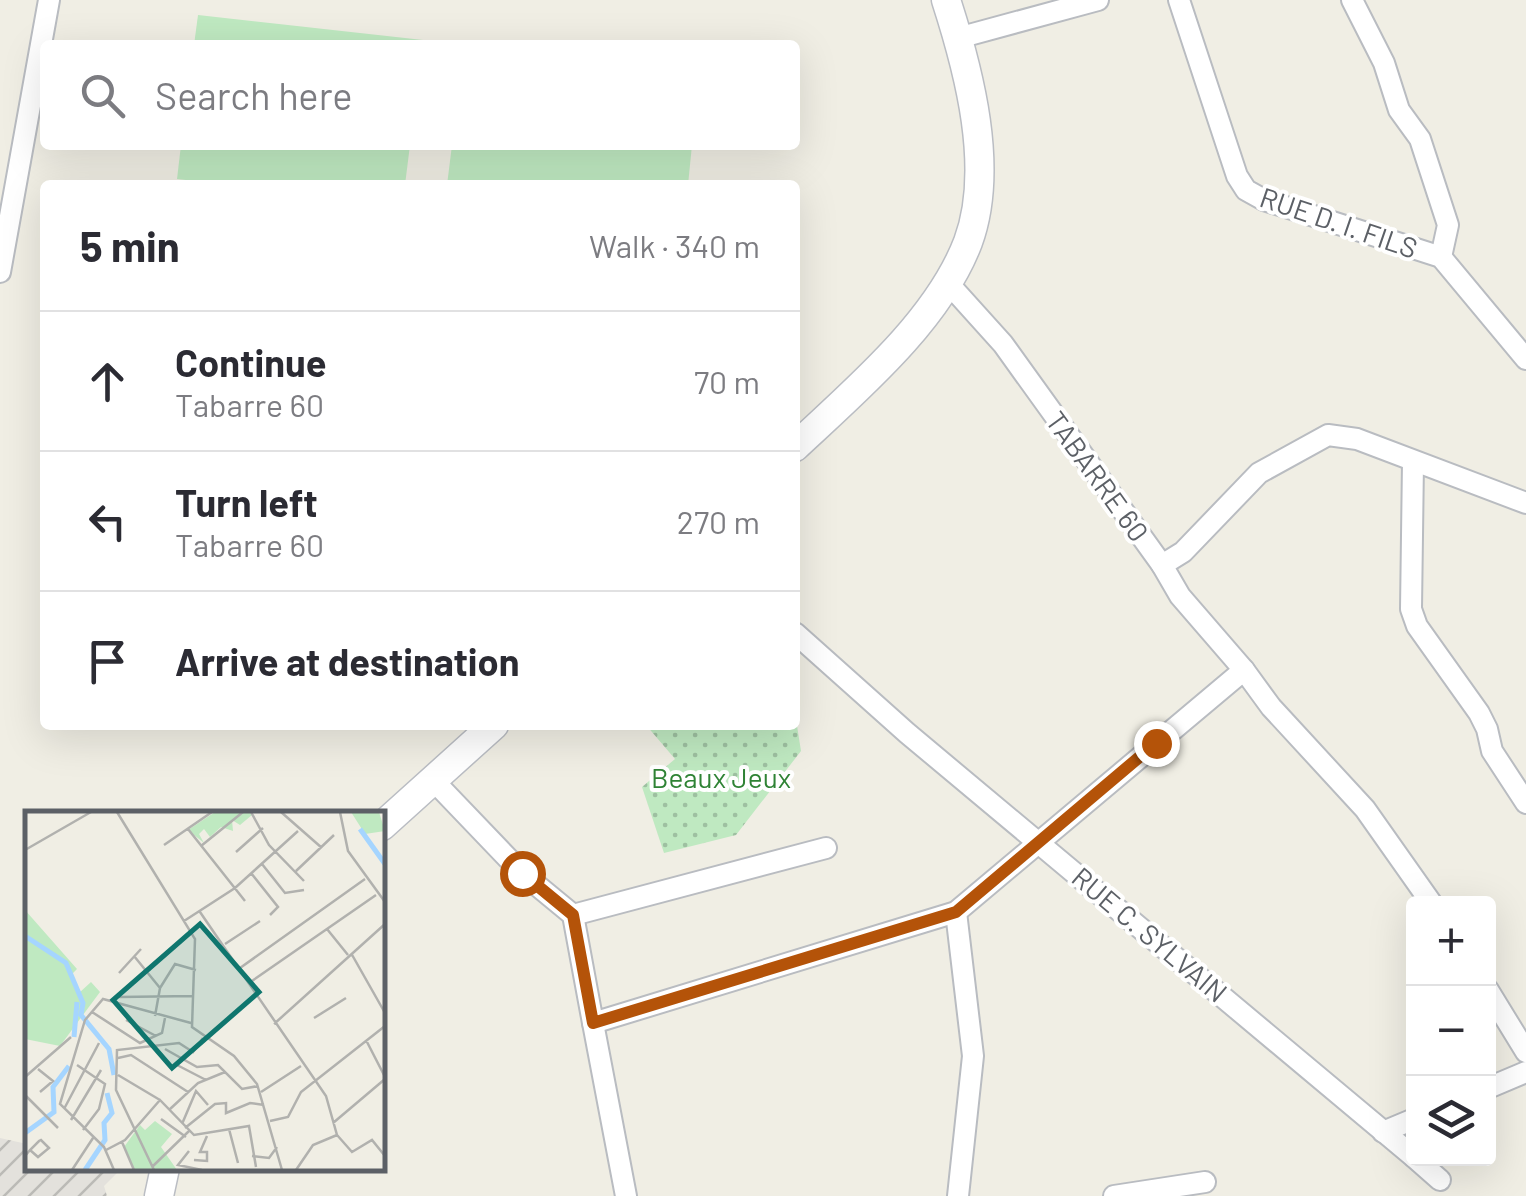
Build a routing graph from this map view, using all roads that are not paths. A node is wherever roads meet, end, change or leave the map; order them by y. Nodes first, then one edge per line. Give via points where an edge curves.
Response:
1 (49, 0) edge
2 (946, 0) edge
3 (1098, 0) edge
4 (1179, 0) edge
5 (1352, 0) edge
6 (958, 38) junction
7 (40, 40) edge
8 (40, 41) edge
9 (8, 185) edge
10 (1440, 257) junction
11 (0, 272) edge
12 (948, 284) junction
13 (1526, 360) edge
14 (800, 442) edge
15 (1412, 462) junction
16 (1526, 503) edge
17 (1162, 565) junction
18 (800, 637) edge
19 (1244, 670) junction
20 (488, 730) edge
21 (432, 779) junction
22 (1526, 803) edge
23 (385, 823) edge
24 (1040, 841) junction
25 (826, 848) dead end
26 (1426, 896) edge
27 (956, 912) junction
28 (573, 915) junction
29 (1496, 1003) edge
30 (593, 1023) junction
31 (1526, 1052) edge
32 (1526, 1072) edge
33 (1496, 1085) edge
34 (1406, 1122) edge
35 (1383, 1132) junction
36 (1406, 1151) edge
37 (1423, 1166) edge
38 (164, 1171) edge
39 (1440, 1180) dead end
40 (1205, 1182) dead end
41 (160, 1196) edge
42 (626, 1196) edge
43 (958, 1196) edge
44 (1114, 1196) edge

1 - 7 street
2 - 6 main road
3 - 6 street
4 - 10 street, RUE D. I. FILS via 1246,190
5 - 10 street via 1400,110 1420,139 1448,225
6 - 12 main road via 975,110 978,199 969,240
8 - 9 street
9 - 11 street
10 - 13 street, RUE D. I. FILS
12 - 14 main road via 865,381
12 - 17 street, TABARRE 60 via 1003,344
15 - 16 street
15 - 17 street via 1328,435 1259,473 1183,552
15 - 22 street via 1410,609 1479,712 1492,751
17 - 19 street, TABARRE 60
18 - 24 street, RUE C. SYLVAIN
19 - 24 street
19 - 26 street, TABARRE 60 via 1365,809
20 - 21 main road
21 - 23 main road
21 - 28 street via 522,873
24 - 27 street
24 - 35 street, RUE C. SYLVAIN
25 - 28 street
27 - 30 street
27 - 43 street via 973,1056
28 - 30 street
29 - 31 street
30 - 42 street
32 - 33 street
34 - 35 street
35 - 36 street, RUE C. SYLVAIN
37 - 39 street, RUE C. SYLVAIN
38 - 41 main road
40 - 44 street

